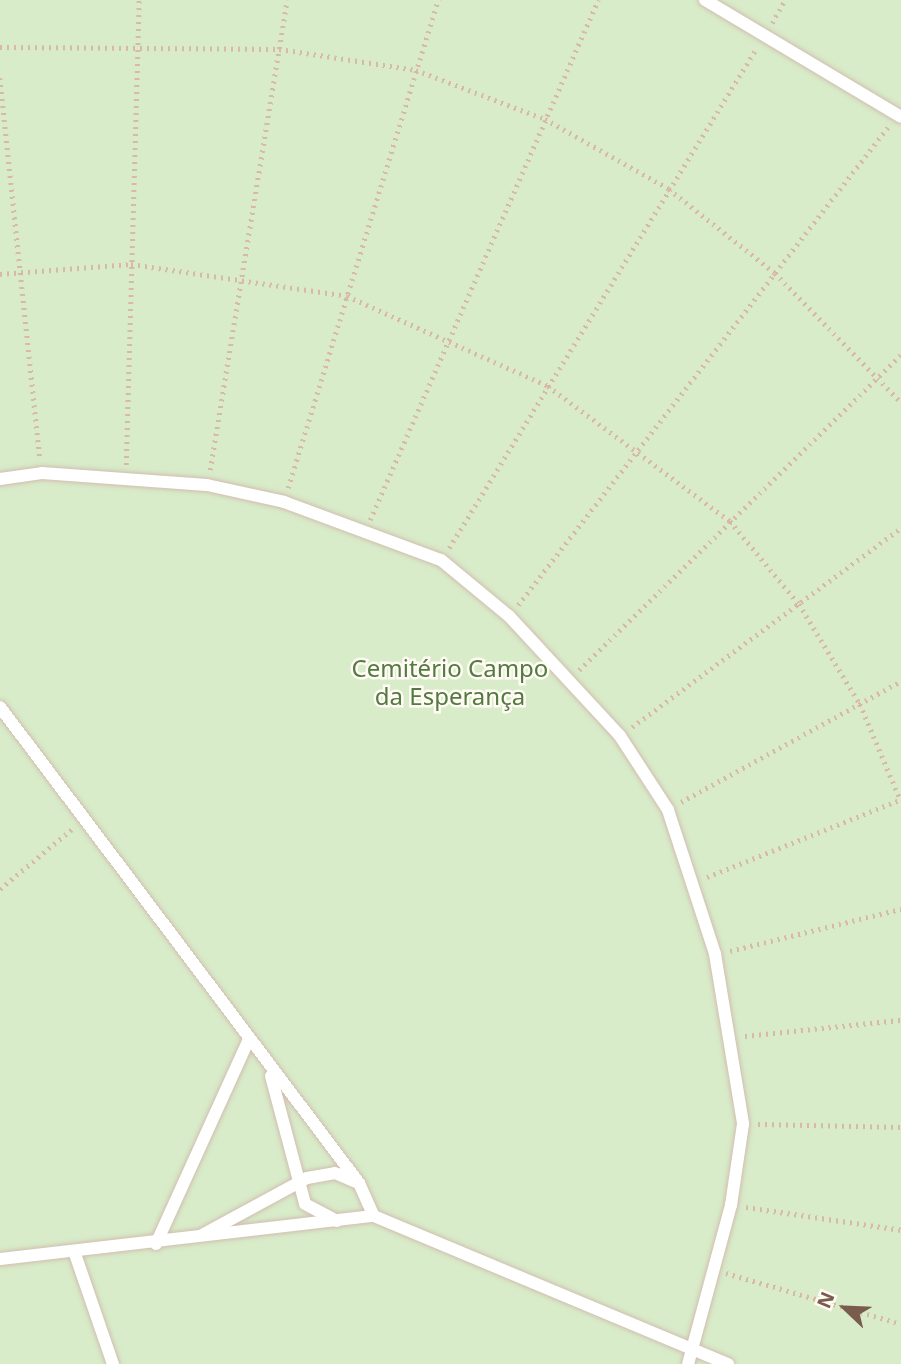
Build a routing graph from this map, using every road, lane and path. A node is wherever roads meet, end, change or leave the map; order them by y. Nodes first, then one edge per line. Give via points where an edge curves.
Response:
1 (139, 0) edge
2 (287, 0) edge
3 (438, 0) edge
4 (598, 0) edge
5 (705, 0) edge
6 (785, 0) edge
7 (764, 35) junction
8 (138, 46) junction
9 (0, 47) edge
10 (279, 49) junction
11 (416, 71) junction
12 (0, 78) edge
13 (900, 115) edge
14 (545, 119) junction
15 (670, 189) junction
16 (131, 264) junction
17 (20, 270) junction
18 (775, 273) junction
19 (0, 274) edge
20 (240, 284) junction
21 (347, 296) junction
22 (448, 341) junction
23 (901, 355) edge
24 (880, 376) junction
25 (548, 386) junction
26 (901, 402) edge
27 (638, 450) junction
28 (42, 473) junction
29 (125, 477) junction
30 (0, 479) edge
31 (207, 485) junction
32 (284, 502) junction
33 (730, 521) junction
34 (901, 528) edge
35 (366, 530) junction
36 (441, 560) junction
37 (799, 604) junction
38 (509, 616) junction
39 (570, 678) junction
40 (901, 681) edge
41 (860, 704) junction
42 (0, 707) edge
43 (620, 736) junction
44 (901, 800) edge
45 (668, 810) junction
46 (84, 819) junction
47 (690, 884) junction
48 (0, 889) edge
49 (901, 909) edge
50 (715, 954) junction
51 (901, 1020) edge
52 (730, 1037) junction
53 (248, 1041) junction
54 (267, 1066) junction
55 (743, 1124) junction
56 (901, 1127) edge
57 (359, 1183) junction
58 (298, 1184) junction
59 (731, 1205) junction
60 (374, 1216) junction
61 (337, 1221) junction
62 (901, 1230) edge
63 (186, 1241) junction
64 (156, 1244) junction
65 (74, 1251) junction
66 (0, 1259) edge
67 (716, 1270) junction
68 (901, 1324) edge
69 (696, 1350) junction
70 (113, 1364) edge
71 (688, 1364) edge
72 (729, 1364) edge

1 - 8 path
2 - 10 path
3 - 11 path
4 - 14 path
5 - 7 lane
6 - 7 path
7 - 13 lane
7 - 15 path
8 - 9 path
8 - 10 path
8 - 16 path
10 - 11 path
10 - 20 path
11 - 14 path
11 - 21 path
12 - 17 path
13 - 18 path
14 - 15 path
14 - 22 path
15 - 18 path
15 - 25 path
16 - 17 path
16 - 20 path
16 - 29 path
17 - 19 path
17 - 28 path
18 - 24 path
18 - 27 path
20 - 21 path
20 - 31 path
21 - 22 path
21 - 32 path
22 - 25 path
22 - 35 path
23 - 24 path
24 - 26 path
24 - 33 path
25 - 27 path
25 - 36 path
27 - 33 path
27 - 38 path
28 - 29 lane
28 - 30 lane
29 - 31 lane
31 - 32 lane
32 - 35 lane
33 - 37 path
33 - 39 path
34 - 37 path
35 - 36 lane
36 - 38 lane
37 - 41 path
37 - 43 path
38 - 39 lane
39 - 43 lane
40 - 41 path
41 - 44 path
41 - 45 path
42 - 46 lane
43 - 45 lane
44 - 47 path
45 - 47 lane
46 - 48 path
46 - 53 lane
47 - 50 lane
49 - 50 path
50 - 52 lane
51 - 52 path
52 - 55 lane
53 - 54 lane
53 - 64 lane
54 - 57 lane
54 - 58 lane via 287,1122
55 - 56 path
55 - 59 lane
57 - 58 lane via 335,1173
57 - 60 lane
58 - 61 lane via 305,1204
58 - 63 lane
59 - 62 path
59 - 67 lane
60 - 61 lane
60 - 69 lane
61 - 63 lane
63 - 64 lane
64 - 65 lane
65 - 66 lane
65 - 70 lane
67 - 68 path
67 - 69 lane
69 - 71 lane
69 - 72 lane

